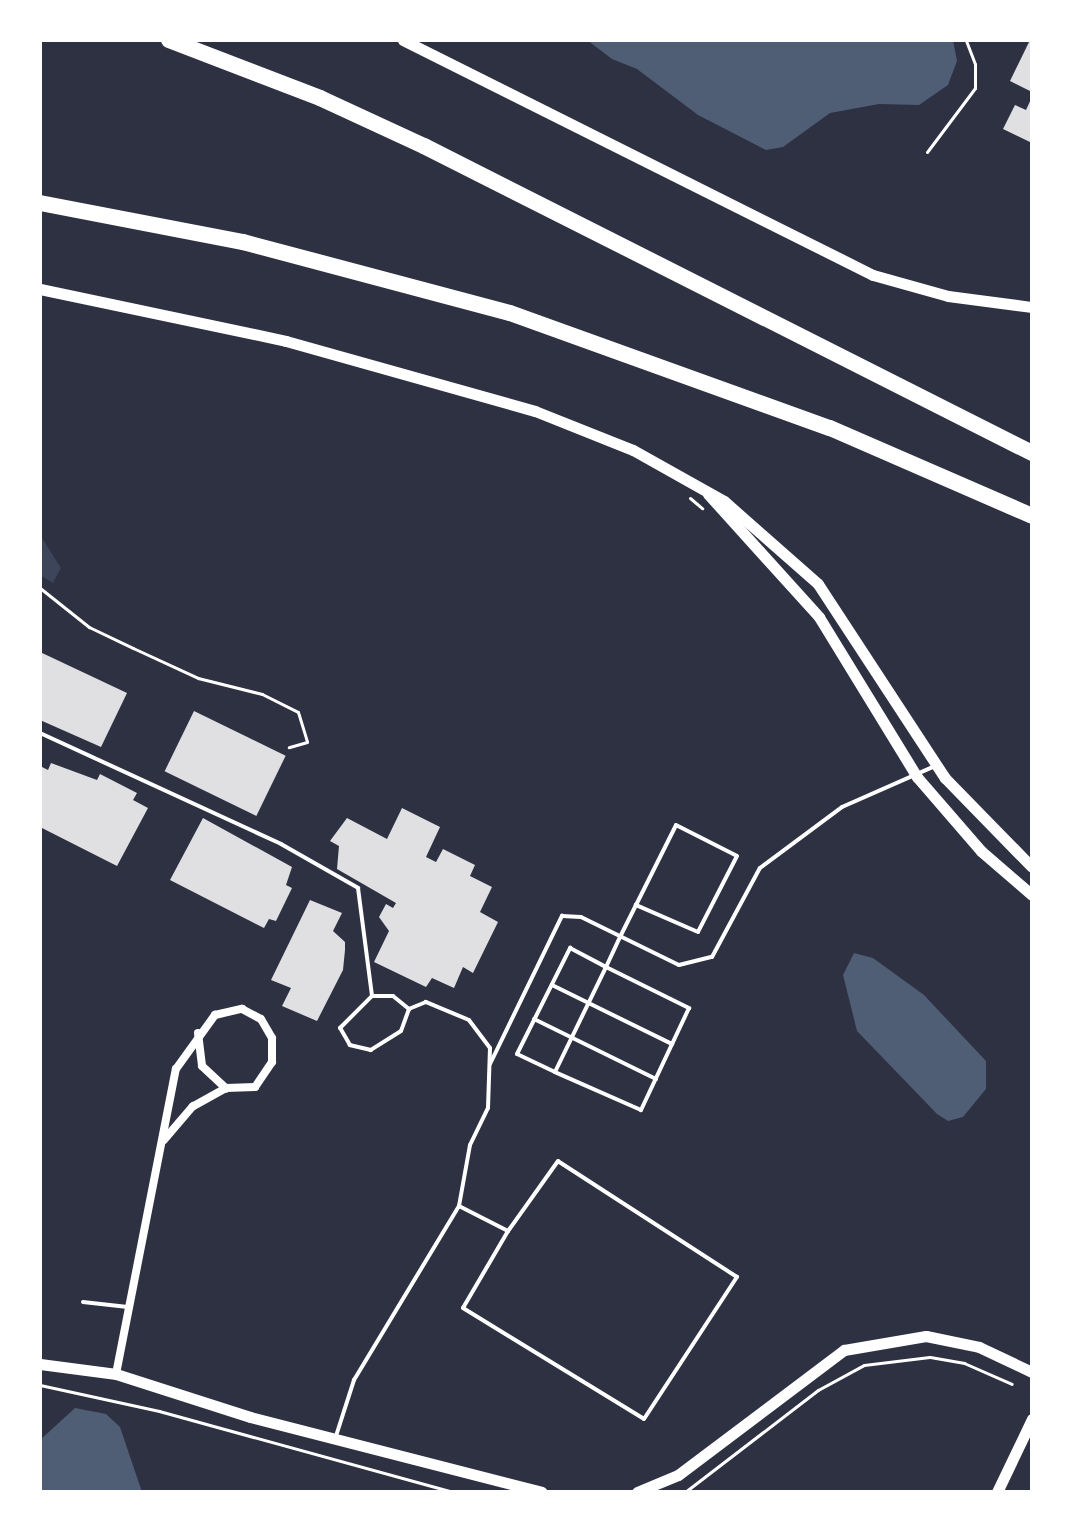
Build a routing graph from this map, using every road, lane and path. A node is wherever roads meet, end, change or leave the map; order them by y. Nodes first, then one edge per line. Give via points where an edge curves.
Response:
1 (169, 40) edge
2 (403, 40) edge
3 (966, 40) edge
4 (927, 152) dead end
5 (40, 203) edge
6 (40, 289) edge
7 (1032, 307) edge
8 (1032, 453) edge
9 (677, 490) dead end
10 (708, 494) junction
11 (711, 515) dead end
12 (1032, 516) edge
13 (40, 588) edge
14 (40, 733) edge
15 (289, 747) dead end
16 (937, 765) junction
17 (917, 777) junction
18 (1032, 867) edge
19 (1032, 895) edge
20 (636, 905) junction
21 (620, 937) junction
22 (606, 967) junction
23 (551, 985) junction
24 (372, 996) junction
25 (588, 1003) junction
26 (409, 1009) junction
27 (534, 1019) junction
28 (198, 1033) junction
29 (572, 1038) junction
30 (672, 1044) junction
31 (489, 1066) junction
32 (555, 1072) junction
33 (656, 1079) junction
34 (226, 1088) junction
35 (164, 1140) junction
36 (459, 1206) junction
37 (508, 1231) junction
38 (83, 1302) dead end
39 (130, 1307) junction
40 (40, 1364) edge
41 (1032, 1372) edge
42 (116, 1374) junction
43 (1012, 1384) dead end
44 (40, 1385) edge
45 (1032, 1419) edge
46 (335, 1439) junction
47 (454, 1492) edge
48 (542, 1492) edge
49 (637, 1492) edge
50 (685, 1492) edge
51 (997, 1492) edge

1 - 8 highway via 368,119
2 - 7 street via 873,275 948,296
3 - 4 path via 975,64 975,88
5 - 12 highway via 243,242 510,313 830,428
6 - 10 street via 286,341 535,411 633,450
9 - 11 path
10 - 16 street via 724,501 818,584
10 - 17 street via 819,617
13 - 15 path via 89,627 198,678 262,694 298,712 307,742
14 - 24 lane via 281,844 358,888
16 - 17 lane
16 - 18 street via 980,818
17 - 19 street via 981,851
17 - 21 lane via 842,807 760,868 712,957 679,965
20 - 20 lane via 676,825 737,856 698,932
20 - 21 lane
21 - 22 lane
21 - 31 lane via 581,917 562,916
22 - 23 lane via 570,948
22 - 25 lane
22 - 30 lane via 689,1008
23 - 25 lane
23 - 27 lane
24 - 26 lane via 393,996
24 - 26 lane via 340,1028 350,1045 371,1050 401,1031
25 - 29 lane
25 - 30 lane
26 - 31 lane via 426,1002 469,1020 490,1048
27 - 29 lane
27 - 32 lane via 517,1054
28 - 34 street via 202,1066
28 - 34 street via 215,1015 242,1009 261,1019 272,1038 272,1062 255,1087
28 - 35 street via 176,1069
29 - 32 lane
29 - 33 lane
30 - 33 lane
31 - 36 lane via 488,1108 470,1145
32 - 33 lane via 641,1110
34 - 35 street via 193,1106
35 - 39 street
36 - 37 lane
36 - 46 lane via 354,1380
37 - 37 lane via 463,1308 644,1419 737,1277 558,1161
38 - 39 lane
39 - 42 street
40 - 42 street
41 - 49 street via 979,1347 926,1336 844,1350 678,1475
42 - 46 street
43 - 50 path via 964,1363 930,1357 864,1365 818,1390
44 - 47 path via 159,1411
45 - 51 street
46 - 48 street

